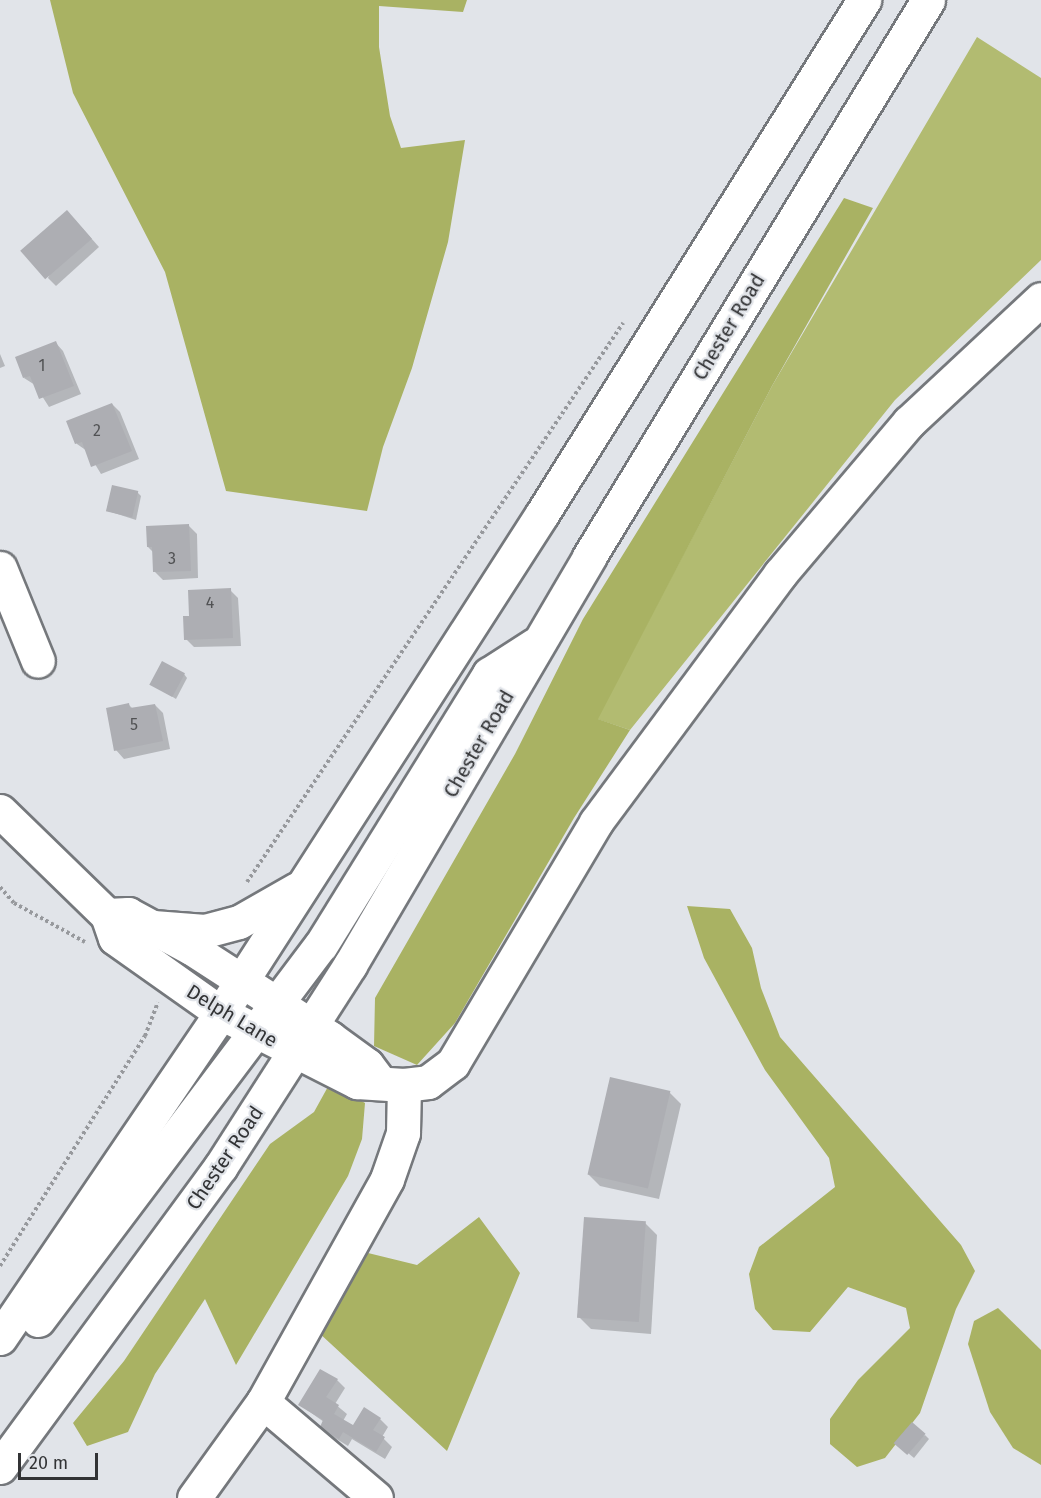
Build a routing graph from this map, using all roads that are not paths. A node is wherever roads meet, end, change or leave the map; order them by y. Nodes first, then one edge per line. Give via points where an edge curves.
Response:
1 (864, 0) edge
2 (928, 0) edge
3 (1041, 299) edge
4 (0, 568) edge
5 (540, 641) junction
6 (38, 661) dead end
7 (0, 811) edge
8 (302, 886) junction
9 (107, 915) junction
10 (153, 927) junction
11 (241, 981) junction
12 (275, 1004) junction
13 (221, 1012) junction
14 (254, 1031) junction
15 (303, 1039) junction
16 (392, 1084) junction
17 (0, 1338) edge
18 (0, 1359) edge
19 (263, 1402) junction
20 (0, 1467) edge
21 (194, 1498) edge
22 (376, 1498) edge

1 - 8 main road via 542,514
2 - 5 main road, Chester Road
3 - 16 main road via 909,422 780,574 596,822 453,1063 428,1082
4 - 6 main road
5 - 12 main road via 489,674 321,945
5 - 15 main road, Chester Road
7 - 9 main road, Delph Lane
8 - 10 main road via 239,921 205,931
8 - 11 main road
9 - 10 main road, Delph Lane via 128,914
9 - 13 main road, Delph Lane via 115,938
10 - 11 main road, Delph Lane
11 - 12 main road, Delph Lane
11 - 13 main road
12 - 14 main road
12 - 15 main road, Delph Lane
13 - 14 main road, Delph Lane
13 - 17 main road
14 - 15 main road, Delph Lane
14 - 18 main road via 13,1353
15 - 16 main road, Delph Lane via 367,1065
15 - 20 main road, Chester Road via 134,1290
16 - 19 main road via 403,1133 387,1179
19 - 21 main road
19 - 22 main road

